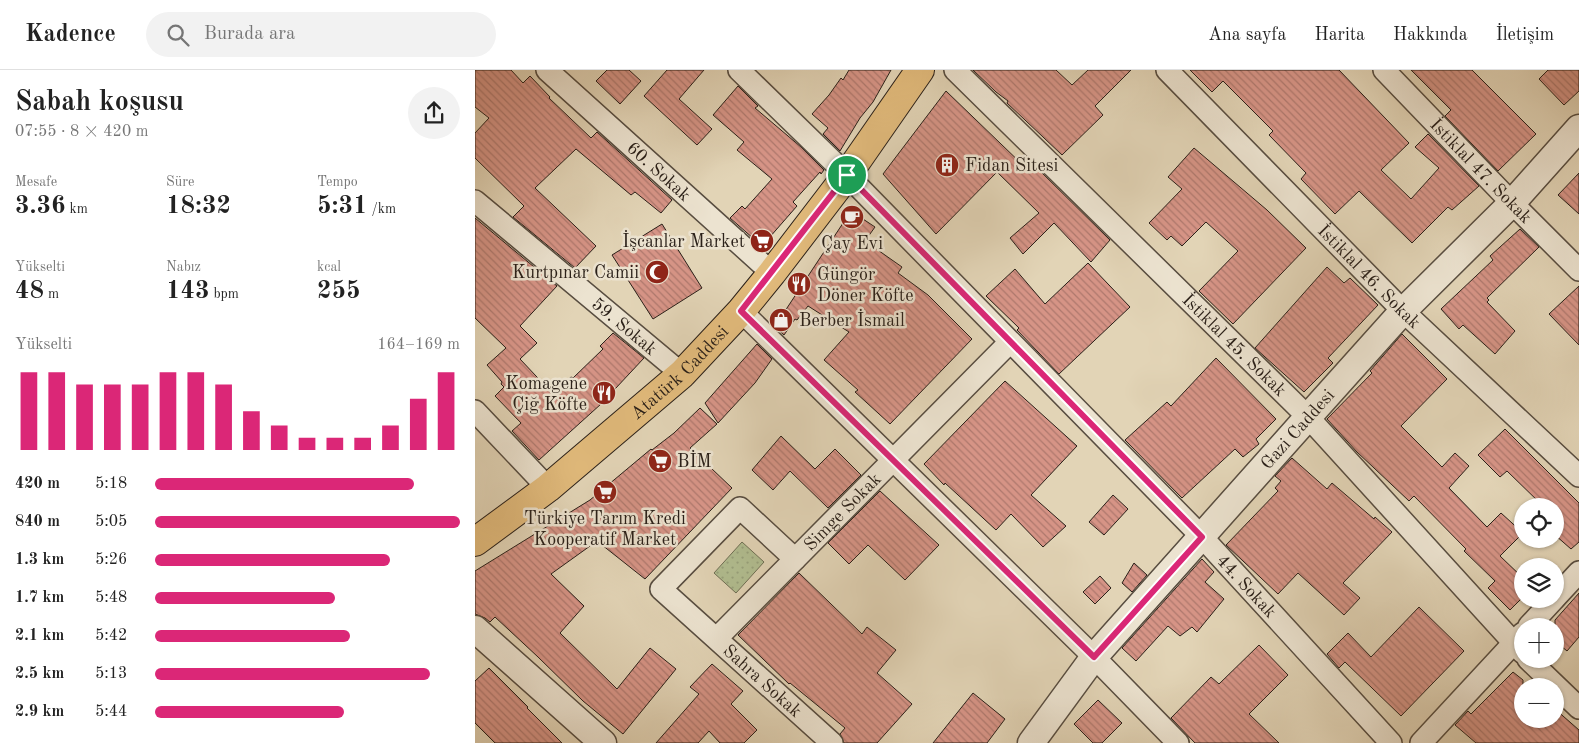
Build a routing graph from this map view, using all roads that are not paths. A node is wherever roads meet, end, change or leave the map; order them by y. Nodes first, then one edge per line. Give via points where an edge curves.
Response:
1 (547, 70) edge
2 (739, 70) edge
3 (920, 70) edge
4 (955, 70) edge
5 (1167, 70) edge
6 (1384, 70) edge
7 (1579, 128) edge
8 (847, 175) junction
9 (475, 201) edge
10 (1512, 203) junction
11 (1579, 270) edge
12 (772, 273) junction
13 (741, 311) junction
14 (1403, 311) junction
15 (1010, 342) junction
16 (682, 374) junction
17 (475, 411) edge
18 (1308, 417) junction
19 (893, 461) junction
20 (1579, 476) edge
21 (548, 488) junction
22 (1202, 537) junction
23 (475, 542) edge
24 (795, 559) junction
25 (1579, 572) edge
26 (1564, 588) edge
27 (1546, 608) edge
28 (1536, 618) edge
29 (475, 629) edge
30 (717, 638) junction
31 (1514, 639) edge
32 (1514, 649) edge
33 (1094, 657) junction
34 (1537, 668) edge
35 (1579, 708) edge
36 (603, 743) edge
37 (832, 743) edge
38 (1031, 743) edge
39 (1178, 743) edge
40 (1391, 743) edge
41 (1421, 743) edge

1 - 12 street, 60. Sokak
2 - 8 street, 44. Sokak
3 - 8 main road, Atatürk Caddesi
4 - 18 street, İstiklal 45. Sokak
5 - 14 street, İstiklal 46. Sokak
6 - 10 street, İstiklal 47. Sokak
7 - 10 street, Gazi Caddesi
8 - 12 main road, Atatürk Caddesi
8 - 15 street, 44. Sokak
9 - 16 street, 59. Sokak
10 - 11 street, İstiklal 47. Sokak
10 - 14 street, Gazi Caddesi
12 - 13 main road, Atatürk Caddesi
13 - 16 main road, Atatürk Caddesi
13 - 19 street
14 - 18 street, Gazi Caddesi
14 - 20 street, İstiklal 46. Sokak
15 - 19 street, Simge Sokak
15 - 22 street, 44. Sokak
16 - 21 main road, Atatürk Caddesi
17 - 21 street
18 - 22 street, Gazi Caddesi
18 - 31 street, İstiklal 45. Sokak
19 - 24 street, Simge Sokak
19 - 33 street
21 - 23 main road, Atatürk Caddesi
22 - 33 street, Gazi Caddesi
22 - 40 street, 44. Sokak
24 - 30 street, Simge Sokak
24 - 30 street, Sahra Sokak via 740,508 661,589
25 - 26 street
27 - 28 street
29 - 36 street
30 - 37 street, Sahra Sokak
32 - 41 street
33 - 38 street, Gazi Caddesi
33 - 39 street
34 - 35 street

